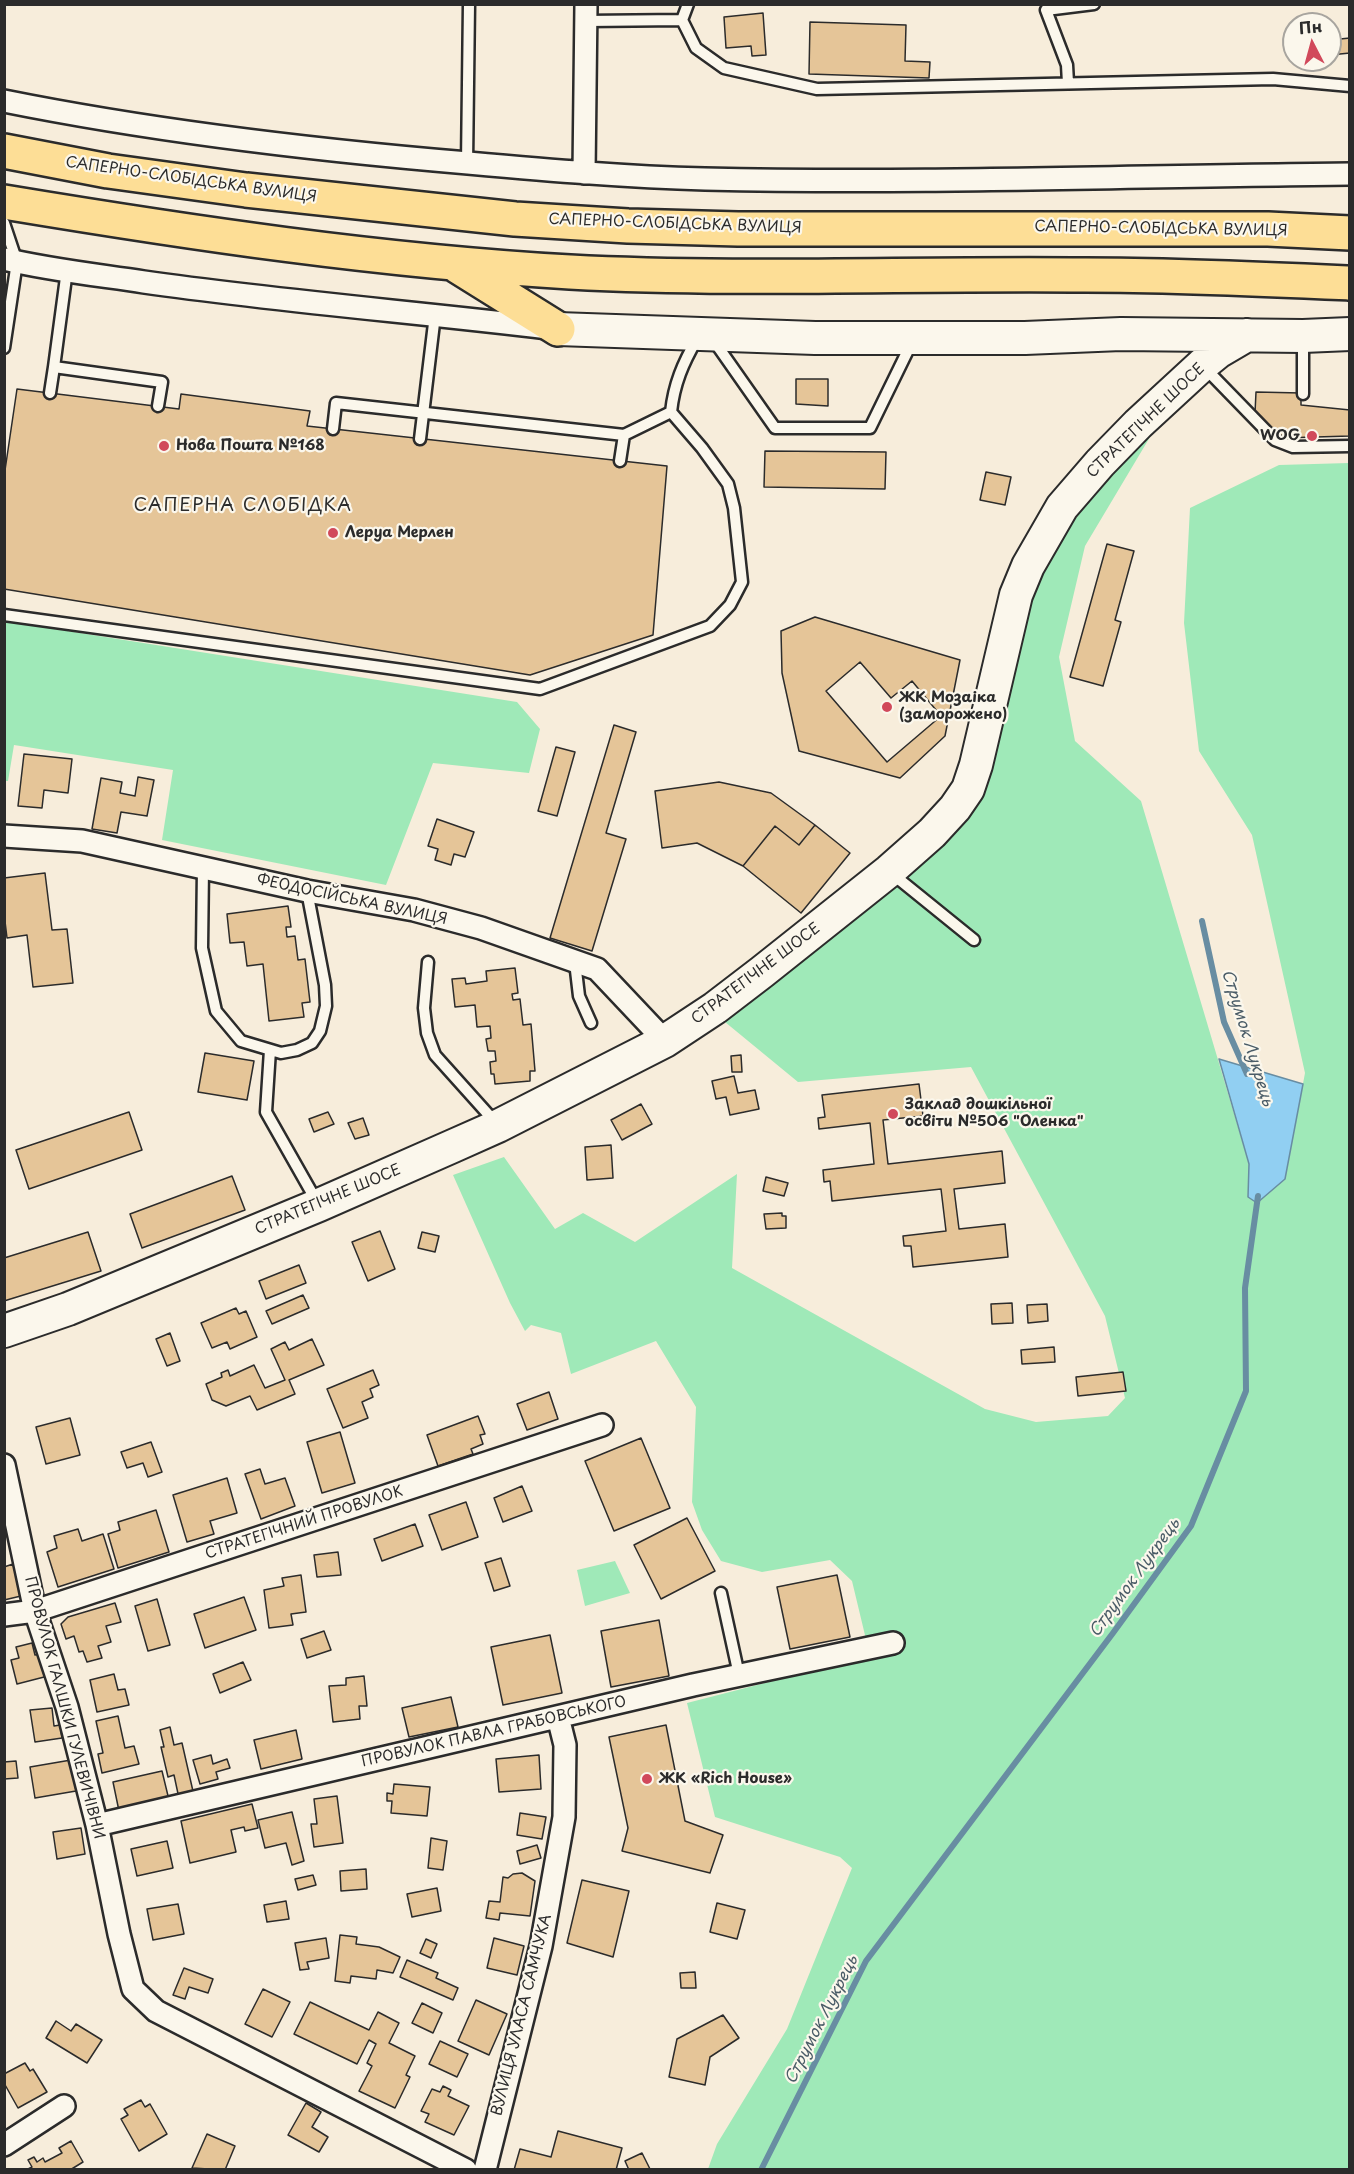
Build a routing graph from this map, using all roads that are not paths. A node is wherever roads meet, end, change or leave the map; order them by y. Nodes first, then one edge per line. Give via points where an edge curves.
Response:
1 (469, 4) edge
2 (688, 4) edge
3 (1094, 4) edge
4 (586, 13) edge
5 (682, 20) junction
6 (1068, 83) junction
7 (1350, 86) edge
8 (4, 101) edge
9 (4, 151) edge
10 (467, 163) junction
11 (584, 173) junction
12 (1350, 174) edge
13 (4, 202) edge
14 (4, 223) edge
15 (1350, 233) edge
16 (11, 260) edge
17 (453, 263) junction
18 (67, 270) junction
19 (1350, 283) edge
20 (435, 315) junction
21 (558, 329) junction
22 (1350, 334) edge
23 (705, 335) junction
24 (1247, 335) junction
25 (1303, 336) junction
26 (913, 338) junction
27 (4, 348) edge
28 (1202, 365) junction
29 (54, 367) junction
30 (50, 393) dead end
31 (1303, 394) dead end
32 (158, 406) dead end
33 (424, 412) junction
34 (671, 412) junction
35 (333, 429) dead end
36 (624, 435) junction
37 (420, 439) dead end
38 (1350, 446) edge
39 (620, 461) dead end
40 (4, 615) edge
41 (4, 836) edge
42 (202, 868) junction
43 (889, 871) junction
44 (307, 891) junction
45 (974, 940) dead end
46 (428, 962) dead end
47 (575, 962) junction
48 (591, 1023) dead end
49 (664, 1041) junction
50 (270, 1050) junction
51 (498, 1126) junction
52 (319, 1205) junction
53 (4, 1331) edge
54 (602, 1425) dead end
55 (4, 1465) edge
56 (721, 1593) dead end
57 (35, 1611) junction
58 (4, 1616) edge
59 (893, 1643) dead end
60 (739, 1675) junction
61 (558, 1717) junction
62 (97, 1824) junction
63 (64, 2106) dead end
64 (4, 2145) edge
65 (466, 2169) edge
66 (485, 2169) edge

1 - 10 lane
2 - 5 lane
3 - 6 lane via 1046,10 1067,65
4 - 5 lane
4 - 11 street
5 - 6 lane via 696,48 724,68 817,89
6 - 7 lane via 1273,79
8 - 10 street via 202,134
9 - 15 main road, САПЕРНО-СЛОБІДСЬКА ВУЛИЦЯ via 108,171 246,190 504,218 628,226 1268,228
10 - 11 street
11 - 12 street via 704,179
13 - 17 main road via 144,225
14 - 16 lane
16 - 18 street
16 - 27 lane
17 - 19 main road via 696,276 1084,275
17 - 21 main road
18 - 20 street via 310,303
18 - 29 lane
20 - 21 street
20 - 33 lane
21 - 23 street
22 - 25 street
23 - 26 street
23 - 26 lane via 775,428 870,428
23 - 34 lane via 682,365 673,389
24 - 25 street
24 - 26 street
24 - 28 street, СТРАТЕГІЧНЕ ШОСЕ
25 - 31 lane
28 - 38 lane via 1275,440 1293,447
28 - 43 street, СТРАТЕГІЧНЕ ШОСЕ via 1100,462 1062,507 1016,595 968,789 932,833
29 - 30 lane
29 - 32 lane via 162,382
33 - 35 lane via 336,403
33 - 36 lane
33 - 37 lane
34 - 36 lane
34 - 40 lane via 728,484 742,582 730,605 710,626 540,689
36 - 39 lane
41 - 42 street, ФЕОДОСІЙСЬКА ВУЛИЦЯ via 82,841
42 - 44 street, ФЕОДОСІЙСЬКА ВУЛИЦЯ
42 - 50 lane via 202,948 216,1011 241,1041
43 - 45 lane
43 - 49 street, СТРАТЕГІЧНЕ ШОСЕ via 715,1008
44 - 47 street, ФЕОДОСІЙСЬКА ВУЛИЦЯ via 425,913 481,928
44 - 50 lane via 326,1006 320,1031 312,1043 281,1053
46 - 51 lane via 424,1008 435,1055
47 - 48 lane via 579,996
47 - 49 street, ФЕОДОСІЙСЬКА ВУЛИЦЯ via 597,969
49 - 51 street, СТРАТЕГІЧНЕ ШОСЕ
50 - 52 lane via 266,1112
51 - 52 street, СТРАТЕГІЧНЕ ШОСЕ
52 - 53 street, СТРАТЕГІЧНЕ ШОСЕ via 69,1309
54 - 57 street, СТРАТЕГІЧНИЙ ПРОВУЛОК
55 - 57 street, ПРОВУЛОК ГАЛШКИ ГУЛЕВИЧІВНИ
56 - 60 lane
57 - 58 street, СТРАТЕГІЧНИЙ ПРОВУЛОК
57 - 62 street, ПРОВУЛОК ГАЛШКИ ГУЛЕВИЧІВНИ via 67,1707
59 - 60 street, ПРОВУЛОК ПАВЛА ГРАБОВСЬКОГО
60 - 61 street, ПРОВУЛОК ПАВЛА ГРАБОВСЬКОГО
61 - 62 street, ПРОВУЛОК ПАВЛА ГРАБОВСЬКОГО
61 - 66 street, ВУЛИЦЯ УЛАСА САМЧУКА via 565,1745 564,1817 541,1946
62 - 65 street, ПРОВУЛОК ГАЛШКИ ГУЛЕВИЧІВНИ via 133,1989 156,2011
63 - 64 street

